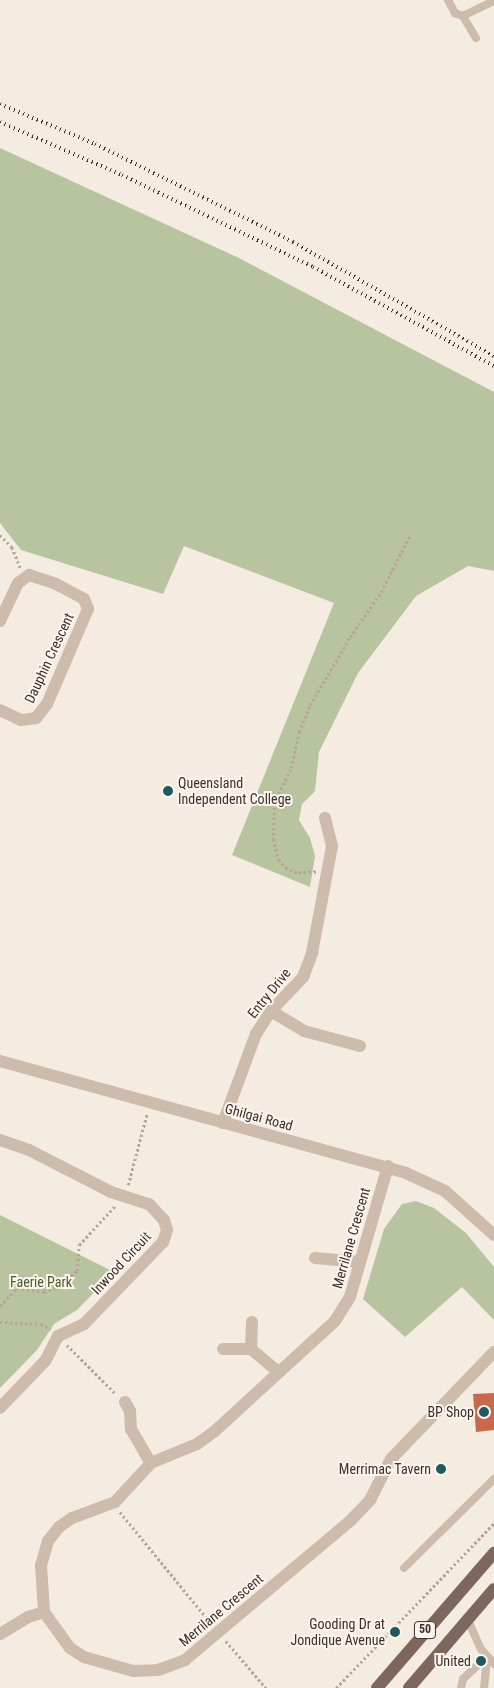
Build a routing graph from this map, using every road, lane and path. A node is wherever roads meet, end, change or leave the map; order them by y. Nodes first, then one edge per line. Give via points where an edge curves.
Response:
1 (448, 0) edge
2 (494, 1) edge
3 (463, 16) junction
4 (476, 38) dead end
5 (0, 535) edge
6 (410, 535) dead end
7 (27, 576) junction
8 (0, 621) edge
9 (0, 710) edge
10 (325, 818) dead end
11 (327, 871) junction
12 (271, 1011) junction
13 (360, 1046) dead end
14 (0, 1061) edge
15 (150, 1103) junction
16 (223, 1124) junction
17 (0, 1140) edge
18 (388, 1166) junction
19 (125, 1195) junction
20 (494, 1235) edge
21 (315, 1258) dead end
22 (360, 1262) junction
23 (0, 1306) edge
24 (0, 1322) edge
25 (252, 1322) dead end
26 (58, 1336) junction
27 (223, 1349) dead end
28 (251, 1349) junction
29 (494, 1352) edge
30 (278, 1372) junction
31 (124, 1402) joint
32 (0, 1408) edge
33 (151, 1463) junction
34 (494, 1479) edge
35 (115, 1502) junction
36 (494, 1523) edge
37 (494, 1553) edge
38 (404, 1568) dead end
39 (494, 1589) edge
40 (44, 1612) junction
41 (468, 1618) junction
42 (218, 1632) junction
43 (0, 1634) edge
44 (487, 1657) junction
45 (494, 1664) edge
46 (266, 1688) edge
47 (336, 1688) edge
48 (377, 1688) edge
49 (409, 1688) edge
50 (461, 1688) edge
51 (484, 1688) edge

1 - 3 lane via 456,13
2 - 3 lane
3 - 4 lane
5 - 7 path via 12,546 16,562
6 - 11 path via 381,592 310,705 299,732 291,768 274,803 273,840 280,861 297,873
7 - 8 street via 18,583
7 - 9 street, Dauphin Crescent via 56,584 84,599 88,609 47,704 36,718 21,720
10 - 11 street, Entry Drive via 332,846
11 - 12 street, Entry Drive via 312,954 303,977
12 - 13 street via 304,1031
12 - 16 street, Entry Drive via 256,1034
14 - 15 street, Ghilgai Road
15 - 16 street, Ghilgai Road
15 - 19 path
16 - 18 street, Ghilgai Road
17 - 19 street, Inwood Circuit via 29,1150 111,1192
18 - 20 street, Ghilgai Road via 445,1191
18 - 22 street, Merrilane Crescent
19 - 23 path via 79,1245 77,1271 56,1288 44,1292 17,1288
19 - 26 street, Inwood Circuit via 149,1204 164,1220 167,1230 163,1242 84,1324
21 - 22 street
22 - 30 street, Merrilane Crescent via 350,1297 335,1321
24 - 26 path via 47,1325
25 - 28 street
26 - 31 path
26 - 32 street via 44,1361
27 - 28 street
28 - 30 street
29 - 42 street, Merrilane Crescent via 391,1459 370,1500 351,1520
30 - 33 street, Merrilane Crescent via 215,1432 196,1444
31 - 33 street via 130,1410 131,1429
33 - 35 street, Merrilane Crescent
34 - 38 lane
35 - 40 street, Merrilane Crescent via 72,1518 48,1541 41,1564
35 - 42 path
36 - 47 path
37 - 48 main road, 50
39 - 41 main road, 50
40 - 42 street, Merrilane Crescent via 70,1648 84,1657 133,1671 158,1670 185,1660
40 - 43 street via 28,1617
41 - 44 lane
41 - 49 main road, 50
42 - 46 path
44 - 45 lane
44 - 50 lane via 463,1679
44 - 51 lane

